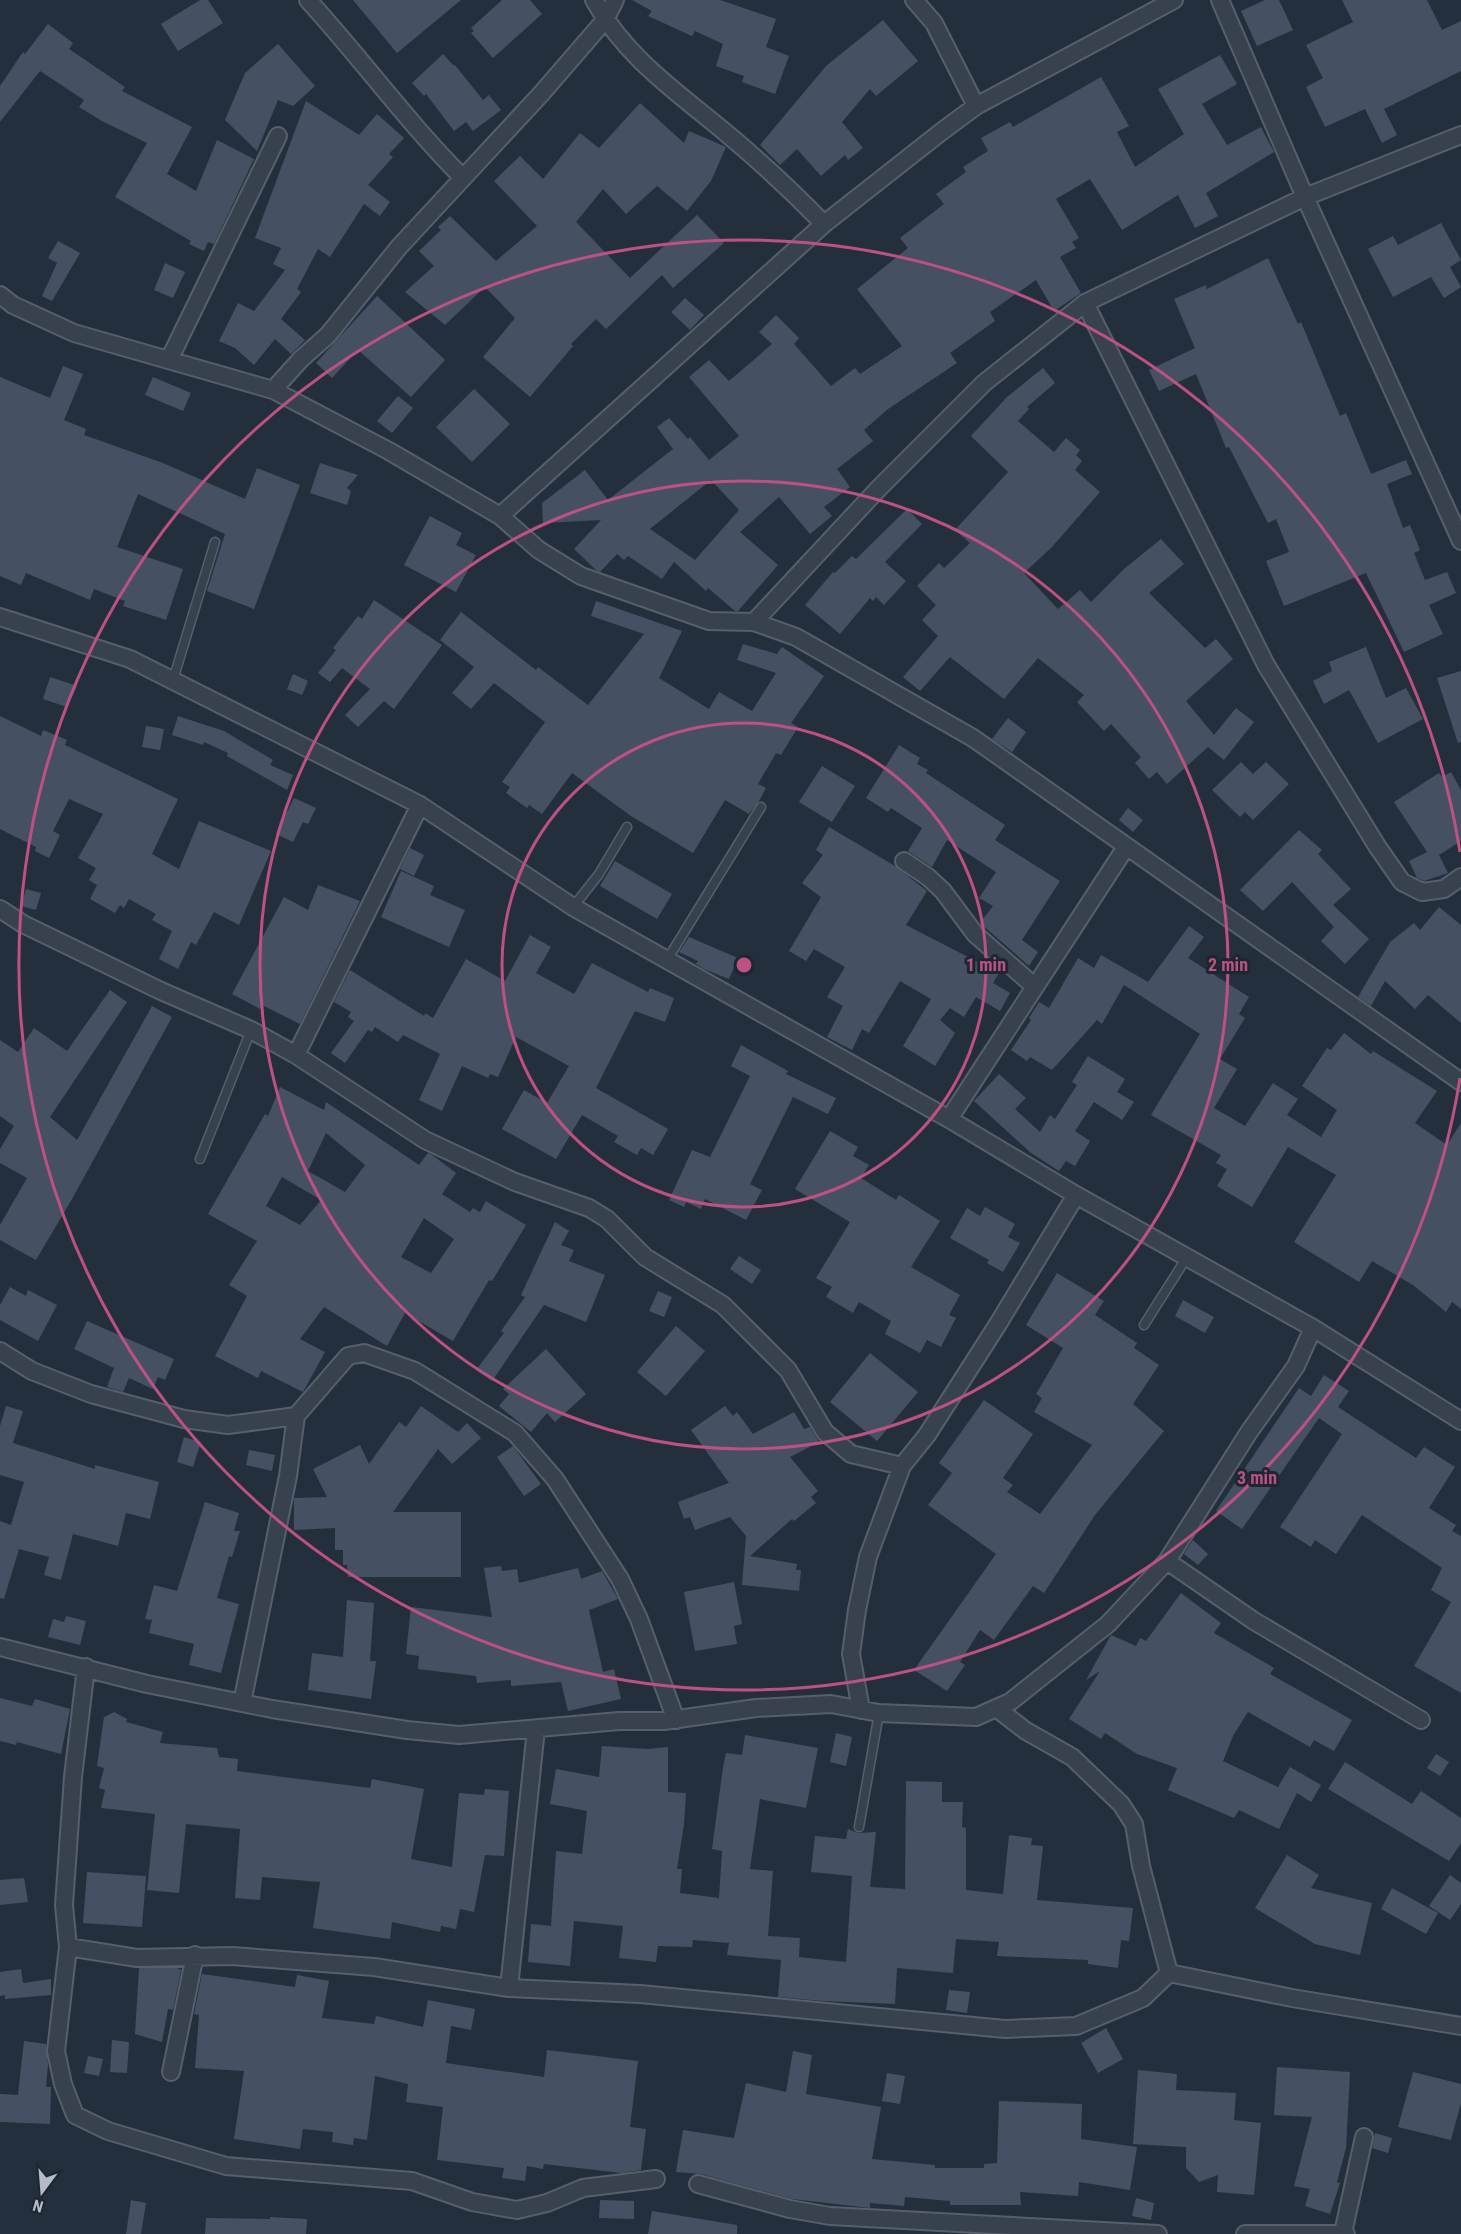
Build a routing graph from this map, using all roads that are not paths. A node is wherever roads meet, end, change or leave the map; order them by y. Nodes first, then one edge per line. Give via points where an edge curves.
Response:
1 (308, 0) edge
2 (594, 0) edge
3 (615, 0) edge
4 (914, 0) edge
5 (1174, 0) edge
6 (1220, 0) edge
7 (605, 20) junction
8 (976, 106) junction
9 (1461, 135) edge
10 (278, 136) dead end
11 (463, 178) junction
12 (1305, 197) junction
13 (824, 224) junction
14 (0, 295) edge
15 (1085, 303) junction
16 (169, 360) junction
17 (273, 390) junction
18 (500, 516) junction
19 (1461, 541) edge
20 (215, 542) dead end
21 (0, 617) edge
22 (754, 622) junction
23 (173, 680) junction
24 (420, 805) junction
25 (761, 807) dead end
26 (627, 827) dead end
27 (1126, 847) junction
28 (904, 861) dead end
29 (1461, 877) edge
30 (573, 907) junction
31 (0, 909) edge
32 (667, 960) junction
33 (1035, 987) junction
34 (251, 1029) junction
35 (296, 1055) junction
36 (1461, 1082) edge
37 (949, 1119) junction
38 (200, 1159) dead end
39 (1076, 1195) junction
40 (1187, 1256) junction
41 (1144, 1325) dead end
42 (1313, 1328) junction
43 (0, 1351) edge
44 (296, 1416) junction
45 (1461, 1421) edge
46 (902, 1466) junction
47 (1167, 1561) junction
48 (0, 1647) edge
49 (86, 1667) junction
50 (242, 1703) junction
51 (996, 1708) junction
52 (861, 1710) junction
53 (879, 1713) junction
54 (676, 1719) junction
55 (1421, 1720) dead end
56 (536, 1729) junction
57 (859, 1827) dead end
58 (68, 1947) junction
59 (195, 1955) junction
60 (1169, 1973) junction
61 (509, 1988) junction
62 (1461, 2026) edge
63 (171, 2072) dead end
64 (1364, 2137) dead end
65 (656, 2179) dead end
66 (698, 2184) dead end
67 (1158, 2234) edge
68 (1245, 2234) edge
69 (1345, 2234) edge

1 - 11 street via 425,139
2 - 7 street
3 - 7 street
4 - 8 street via 934,23
5 - 8 street
6 - 12 street
7 - 11 street
7 - 13 street via 644,65 784,182
8 - 13 street
9 - 12 street
10 - 16 street
11 - 17 street via 399,247 328,335
12 - 15 street
12 - 19 street
13 - 18 street
14 - 16 street via 74,333
15 - 22 street via 984,383
15 - 29 street via 1266,665 1377,846 1402,882 1422,892 1444,889
16 - 17 street
17 - 18 street
18 - 22 street via 539,550 581,576 709,621
20 - 23 lane
21 - 23 street via 130,659
22 - 27 street via 796,637 973,738
23 - 24 street
24 - 30 street
24 - 35 street
25 - 32 lane
26 - 30 lane via 599,874
27 - 33 street
27 - 36 street
28 - 33 street via 944,891 975,934
30 - 32 street
31 - 34 street via 161,991
32 - 37 street
33 - 37 street
34 - 35 street
34 - 38 lane
35 - 46 street via 425,1140 607,1219 645,1257 723,1305 788,1370 825,1432 851,1454
37 - 39 street
39 - 40 street
39 - 46 street via 927,1435
40 - 41 lane
40 - 42 street
42 - 45 street
42 - 47 street via 1296,1366
43 - 44 street via 32,1371 91,1394 184,1419 228,1425
44 - 50 street via 288,1476
44 - 54 street via 348,1356 364,1353 415,1371 515,1433 555,1479 620,1579
46 - 52 street via 868,1557 857,1610 851,1654
47 - 51 street via 1108,1624 1010,1702
47 - 55 street via 1263,1627
48 - 49 street
49 - 50 street
49 - 58 street via 64,1905
50 - 56 street via 459,1735
51 - 53 street via 976,1717
51 - 60 street via 1026,1731 1072,1757 1121,1804 1134,1824
52 - 53 street
52 - 54 street via 831,1704 767,1707
53 - 57 lane
54 - 56 street via 619,1720
56 - 61 street
58 - 59 street via 137,1958
58 - 65 street via 56,2051 63,2084 75,2115 108,2131 226,2166 412,2181 472,2202 517,2210 583,2188
59 - 61 street via 374,1967
59 - 63 street
60 - 61 street via 1143,1998 1076,2026 1005,2029 640,1994
60 - 62 street
64 - 69 street
66 - 67 street via 830,2216
68 - 69 street

